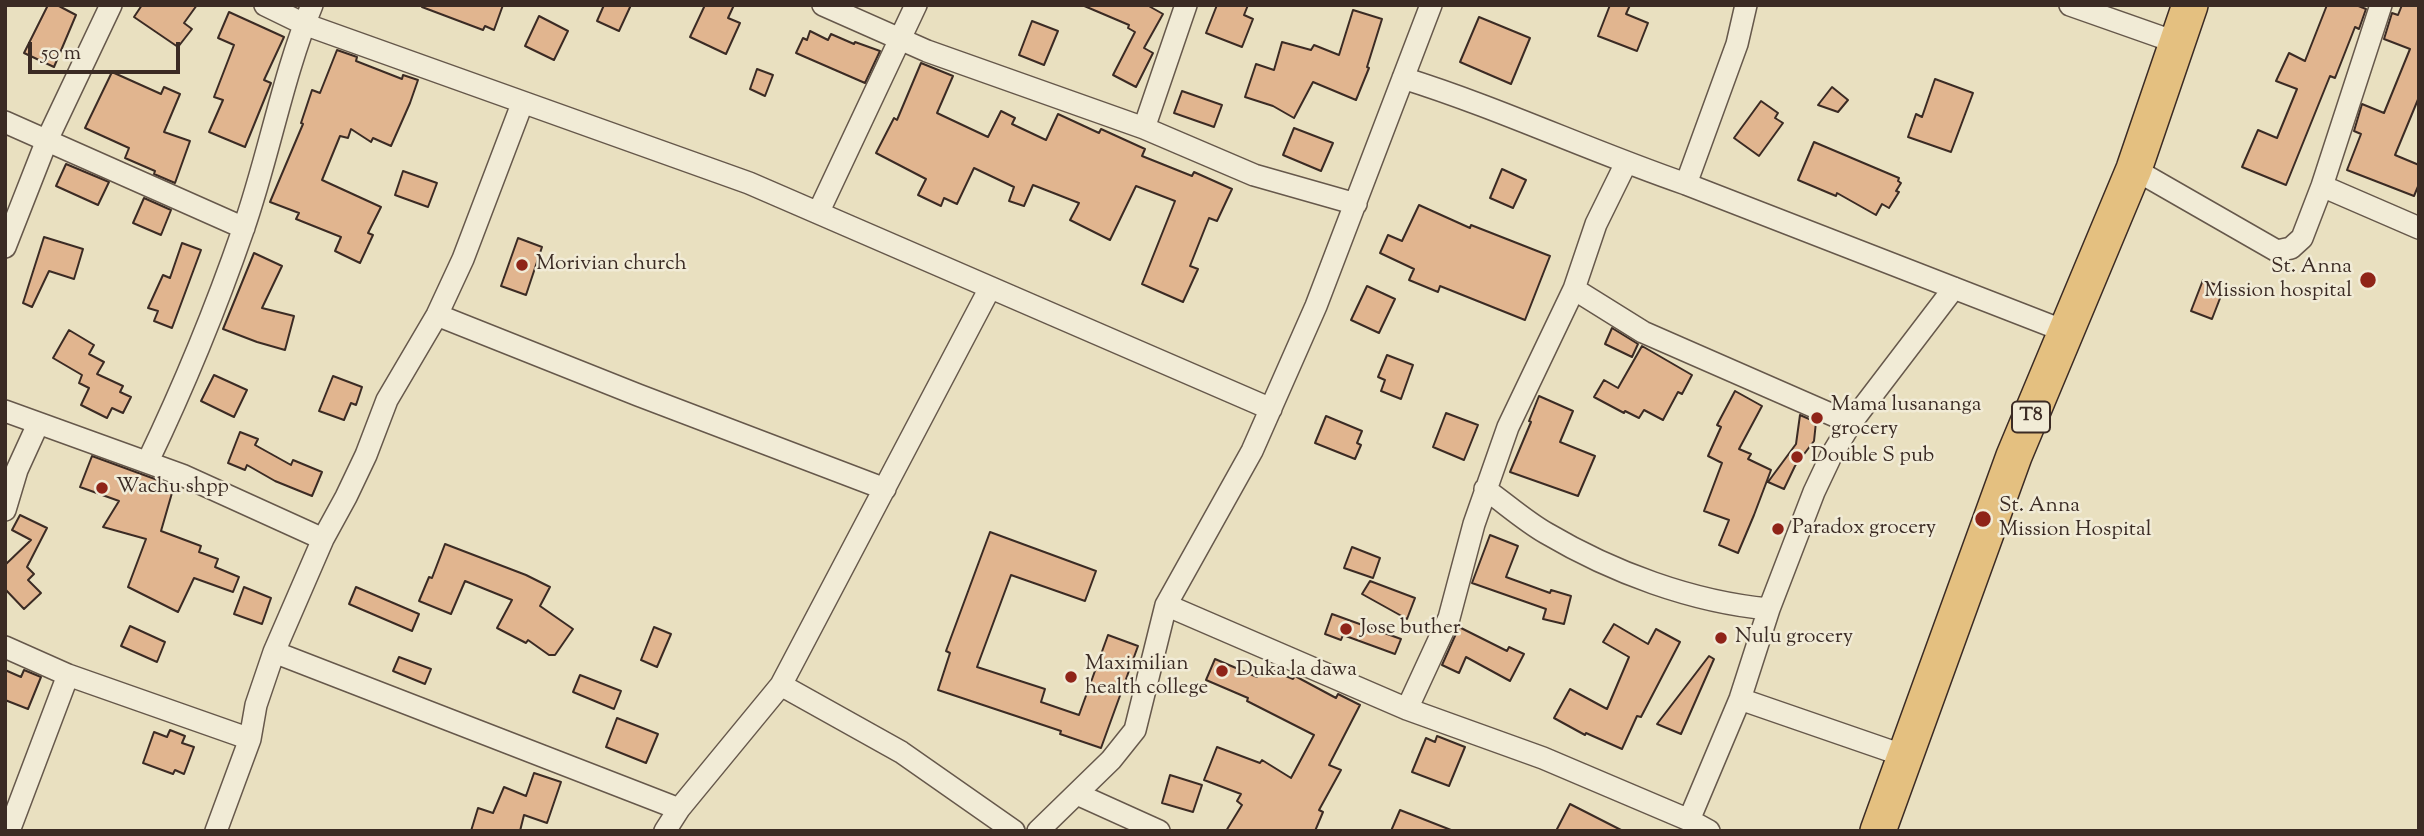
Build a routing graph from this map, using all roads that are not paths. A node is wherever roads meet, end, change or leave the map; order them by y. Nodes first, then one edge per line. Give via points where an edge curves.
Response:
1 (111, 5) edge
2 (265, 5) edge
3 (823, 5) edge
4 (916, 5) edge
5 (1186, 5) edge
6 (1431, 5) edge
7 (1746, 5) edge
8 (2070, 5) edge
9 (2190, 5) edge
10 (2381, 5) edge
11 (308, 15) edge
12 (899, 39) junction
13 (2178, 43) junction
14 (1403, 78) junction
15 (522, 104) junction
16 (5, 122) edge
17 (1144, 128) junction
18 (47, 140) junction
19 (1626, 163) junction
20 (2134, 169) junction
21 (1686, 184) junction
22 (2322, 186) junction
23 (1356, 204) junction
24 (819, 211) junction
25 (244, 228) junction
26 (2419, 228) edge
27 (5, 247) edge
28 (990, 288) junction
29 (1954, 288) junction
30 (1574, 289) junction
31 (437, 315) junction
32 (2067, 332) junction
33 (1271, 409) junction
34 (5, 411) edge
35 (1851, 423) junction
36 (38, 424) junction
37 (148, 461) junction
38 (885, 489) junction
39 (1485, 489) junction
40 (5, 510) edge
41 (323, 538) junction
42 (1166, 606) junction
43 (1769, 608) junction
44 (5, 647) edge
45 (274, 652) junction
46 (68, 675) junction
47 (781, 685) junction
48 (1740, 699) junction
49 (1407, 709) junction
50 (250, 739) junction
51 (1905, 756) junction
52 (1077, 794) junction
53 (679, 808) junction
54 (1689, 820) junction
55 (1152, 829) edge
56 (9, 831) edge
57 (216, 831) edge
58 (665, 831) edge
59 (1014, 831) edge
60 (1038, 831) edge
61 (1709, 831) edge
62 (1878, 831) edge

1 - 18 street
2 - 11 street
3 - 12 street
4 - 12 street
5 - 17 street
6 - 14 street
7 - 21 street via 1737,44
8 - 13 street
9 - 13 highway, T8
10 - 22 street
11 - 15 street
11 - 25 street
12 - 17 street
12 - 24 street
13 - 20 highway, T8
14 - 19 street via 1502,111
14 - 23 street
15 - 24 street
15 - 31 street
16 - 18 street
17 - 23 street via 1254,175
18 - 25 street
18 - 27 street
19 - 21 street
19 - 30 street via 1596,223
20 - 22 street via 2277,251 2291,248 2302,238
20 - 32 highway, T8
21 - 29 street
22 - 26 street
23 - 33 street
24 - 28 street
25 - 37 street
28 - 33 street
28 - 38 street
29 - 32 street
29 - 35 street
30 - 35 street via 1643,332
30 - 39 street via 1508,427
31 - 38 street
31 - 41 street via 387,400 366,455
32 - 51 highway, T8 via 2014,456
33 - 42 street via 1227,499
34 - 36 street
35 - 43 street via 1814,492
36 - 37 street
36 - 40 street
37 - 41 street
38 - 47 street
39 - 43 street via 1544,532 1589,556 1681,591
39 - 49 street via 1449,618
41 - 45 street
42 - 49 street
42 - 52 street via 1135,730
43 - 48 street
44 - 46 street
45 - 50 street
45 - 53 street
46 - 50 street
46 - 56 street
47 - 53 street
47 - 59 street via 901,752
48 - 51 street
48 - 54 street
49 - 54 street via 1543,758
50 - 57 street
51 - 62 highway, T8
52 - 55 street
52 - 60 street
53 - 58 street
54 - 61 street

